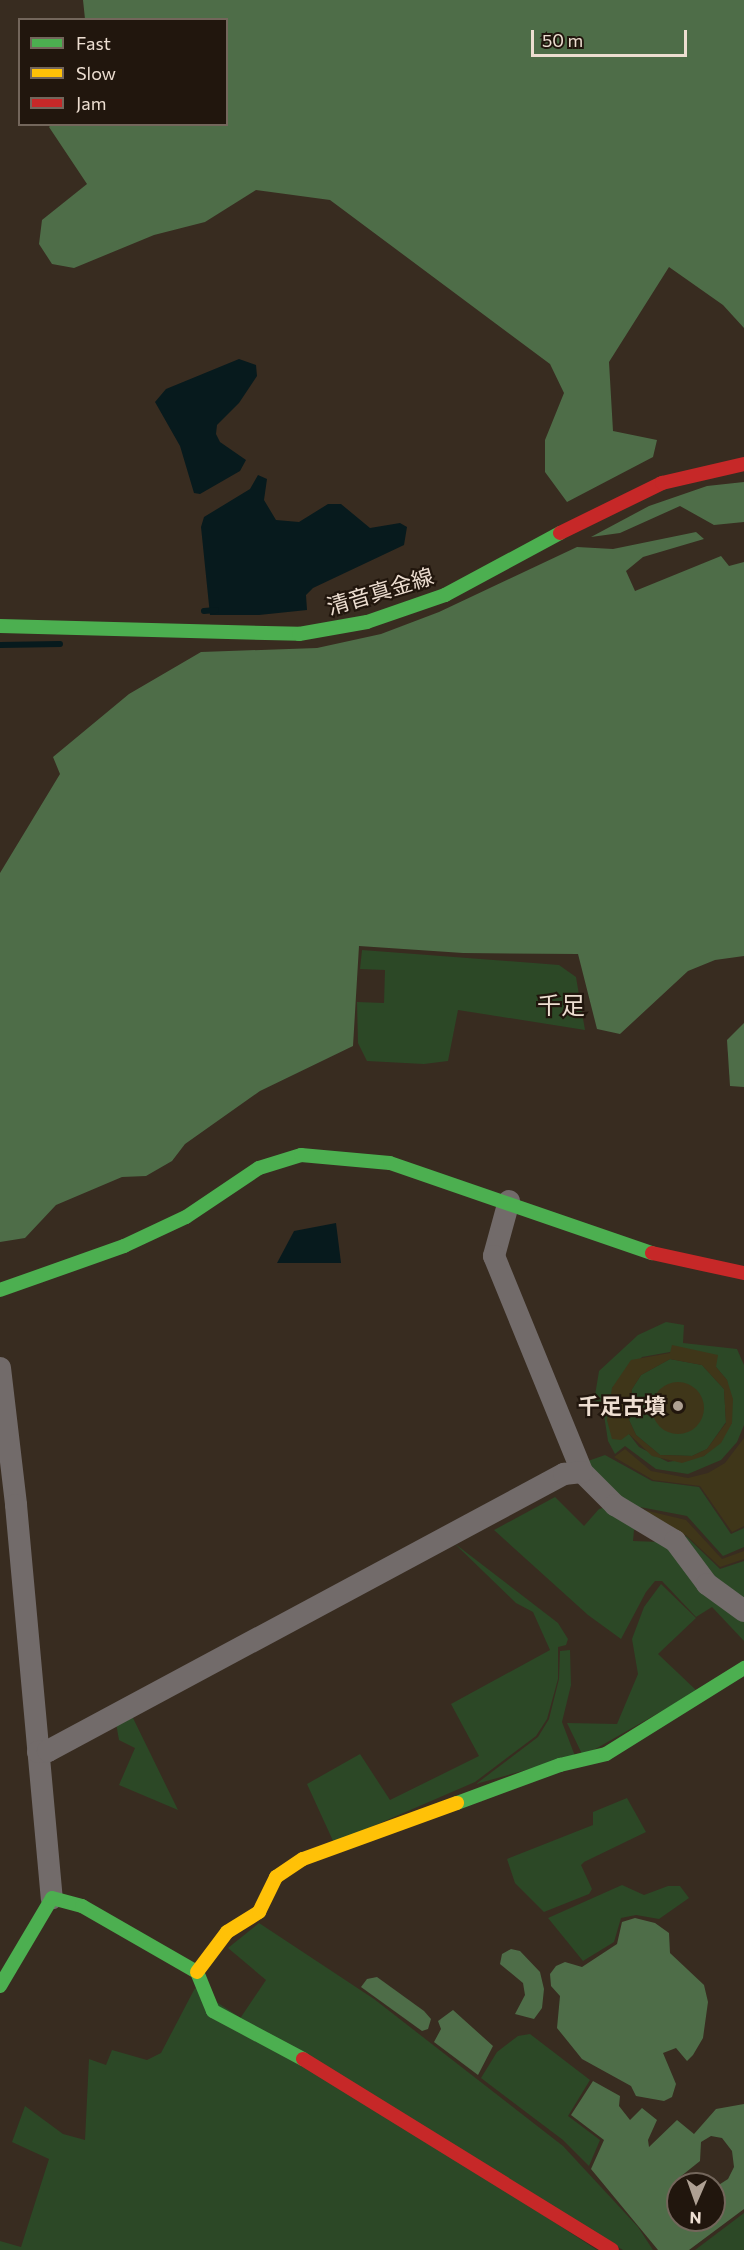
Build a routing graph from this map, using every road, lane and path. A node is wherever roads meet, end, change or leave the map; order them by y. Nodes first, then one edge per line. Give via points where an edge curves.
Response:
1 (744, 464) edge
2 (0, 626) edge
3 (509, 1202) junction
4 (744, 1273) edge
5 (0, 1290) edge
6 (0, 1368) edge
7 (582, 1472) junction
8 (744, 1611) edge
9 (744, 1668) edge
10 (38, 1752) junction
11 (52, 1898) junction
12 (197, 1972) junction
13 (0, 1986) edge
14 (612, 2250) edge

1 - 2 street, 清音真金線 via 662,483 625,498 445,595 367,622 299,634 230,635
3 - 4 street via 675,1261
3 - 5 street via 390,1163 302,1155 258,1168 186,1217 124,1246
3 - 7 street via 494,1256
6 - 10 street
7 - 8 street via 615,1504 675,1541 707,1584
7 - 10 street via 564,1474 48,1751
9 - 12 street via 606,1754 560,1766 303,1859 276,1877 259,1912 227,1932
10 - 11 street
11 - 12 street via 81,1906
11 - 13 street
12 - 14 street via 213,2011 286,2049

